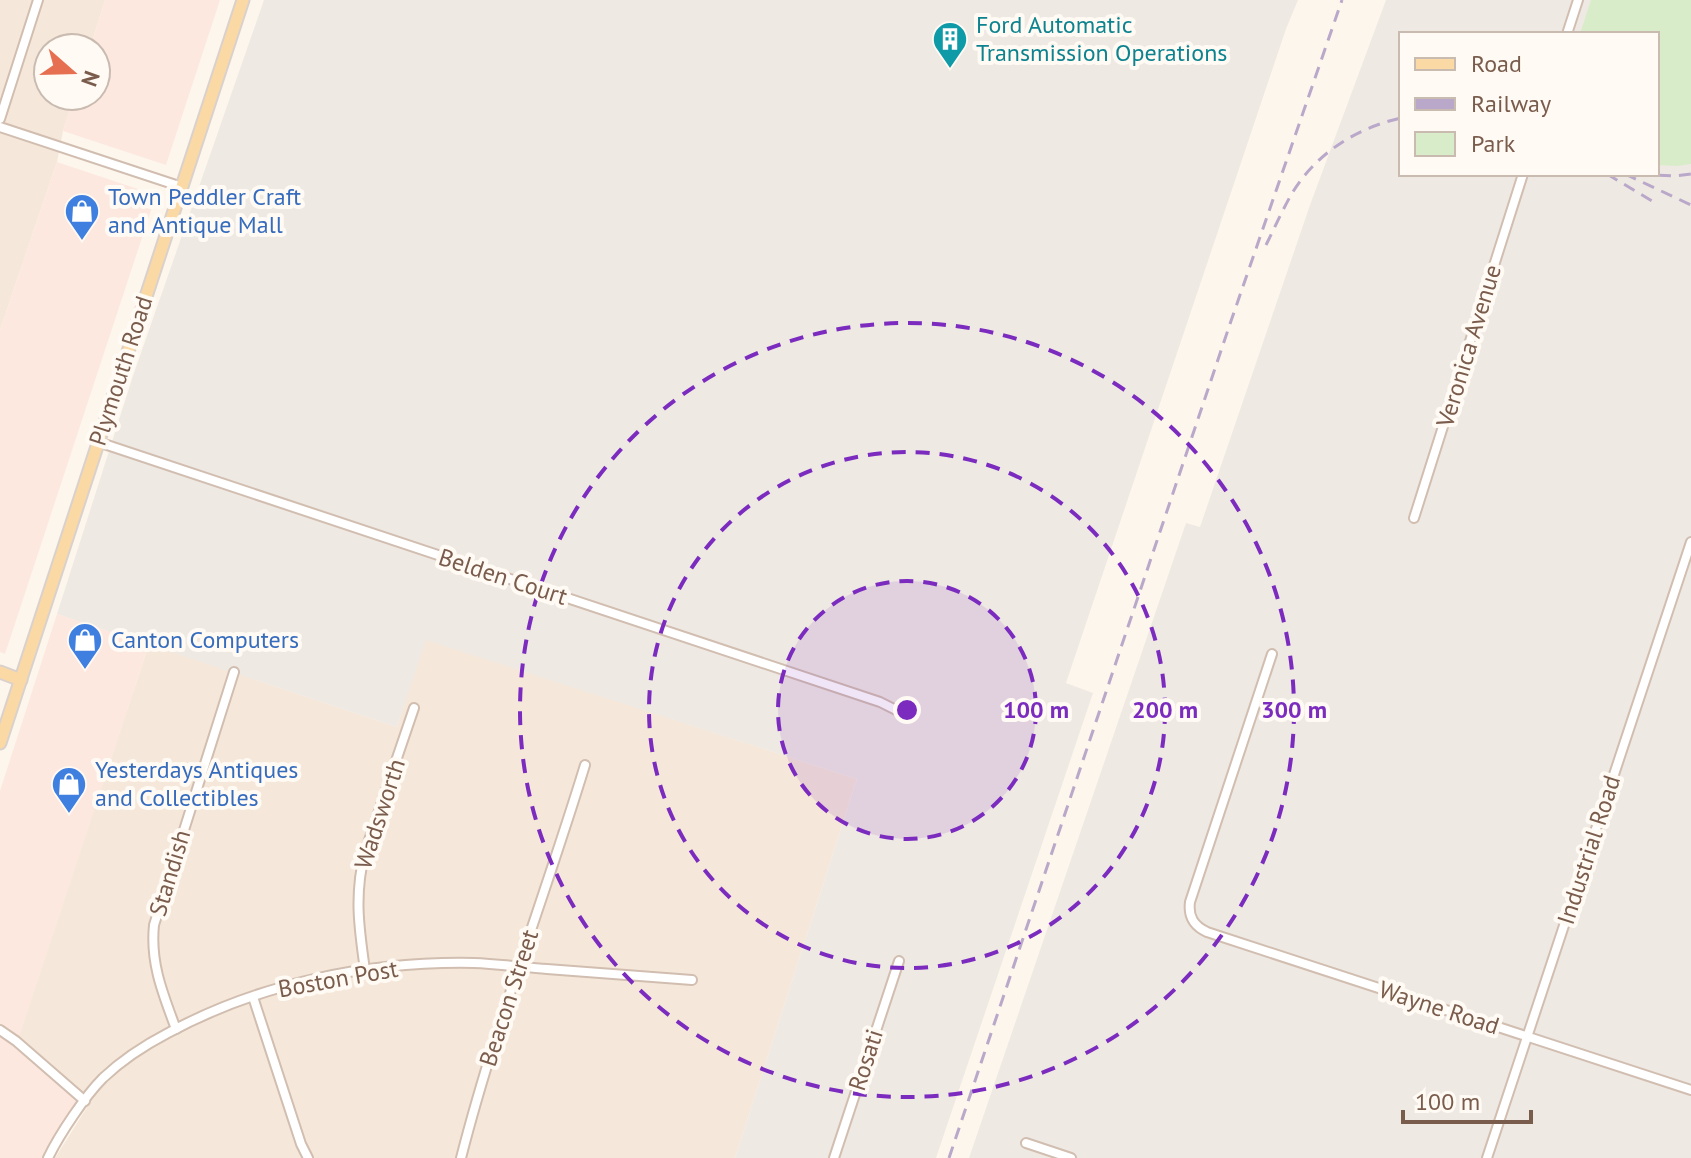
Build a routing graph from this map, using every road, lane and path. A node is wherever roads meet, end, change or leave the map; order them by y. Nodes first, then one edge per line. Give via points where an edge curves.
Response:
1 (38, 0) edge
2 (243, 0) edge
3 (1578, 0) edge
4 (1568, 32) edge
5 (0, 119) edge
6 (0, 127) edge
7 (1522, 176) edge
8 (182, 187) junction
9 (98, 442) junction
10 (1414, 518) dead end
11 (1691, 542) edge
12 (1272, 654) dead end
13 (0, 672) edge
14 (234, 672) dead end
15 (21, 680) junction
16 (414, 708) dead end
17 (908, 716) dead end
18 (0, 743) edge
19 (585, 765) dead end
20 (899, 961) dead end
21 (519, 967) junction
22 (365, 970) junction
23 (692, 980) dead end
24 (253, 997) junction
25 (176, 1029) junction
26 (0, 1030) edge
27 (1528, 1036) junction
28 (1691, 1090) edge
29 (85, 1101) junction
30 (1026, 1143) dead end
31 (48, 1158) edge
32 (308, 1158) edge
33 (461, 1158) edge
34 (834, 1158) edge
35 (1071, 1158) edge
36 (1487, 1158) edge

1 - 5 street
2 - 8 main road, Plymouth Road
3 - 4 street
6 - 8 street
7 - 10 street, Veronica Avenue
8 - 9 main road, Plymouth Road
9 - 15 main road, Plymouth Road
9 - 17 street, Belden Court via 880,702
11 - 27 street, Industrial Road
12 - 27 street, Wayne Road via 1190,902 1192,919 1207,932
13 - 15 main road
14 - 25 street, Standish via 154,925 155,969
15 - 18 main road, Plymouth Road
16 - 22 street, Wadsworth via 360,872 357,908
19 - 21 street, Beacon Street
20 - 34 street, Rosati
21 - 22 street, Boston Post via 475,963
21 - 23 street, Boston Post
21 - 33 street, Beacon Street
22 - 24 street, Boston Post
24 - 25 street, Boston Post
24 - 32 street
25 - 29 street, Boston Post via 105,1076
26 - 29 street
27 - 28 street, Wayne Road
27 - 36 street, Industrial Road
29 - 31 street, Boston Post
30 - 35 street

